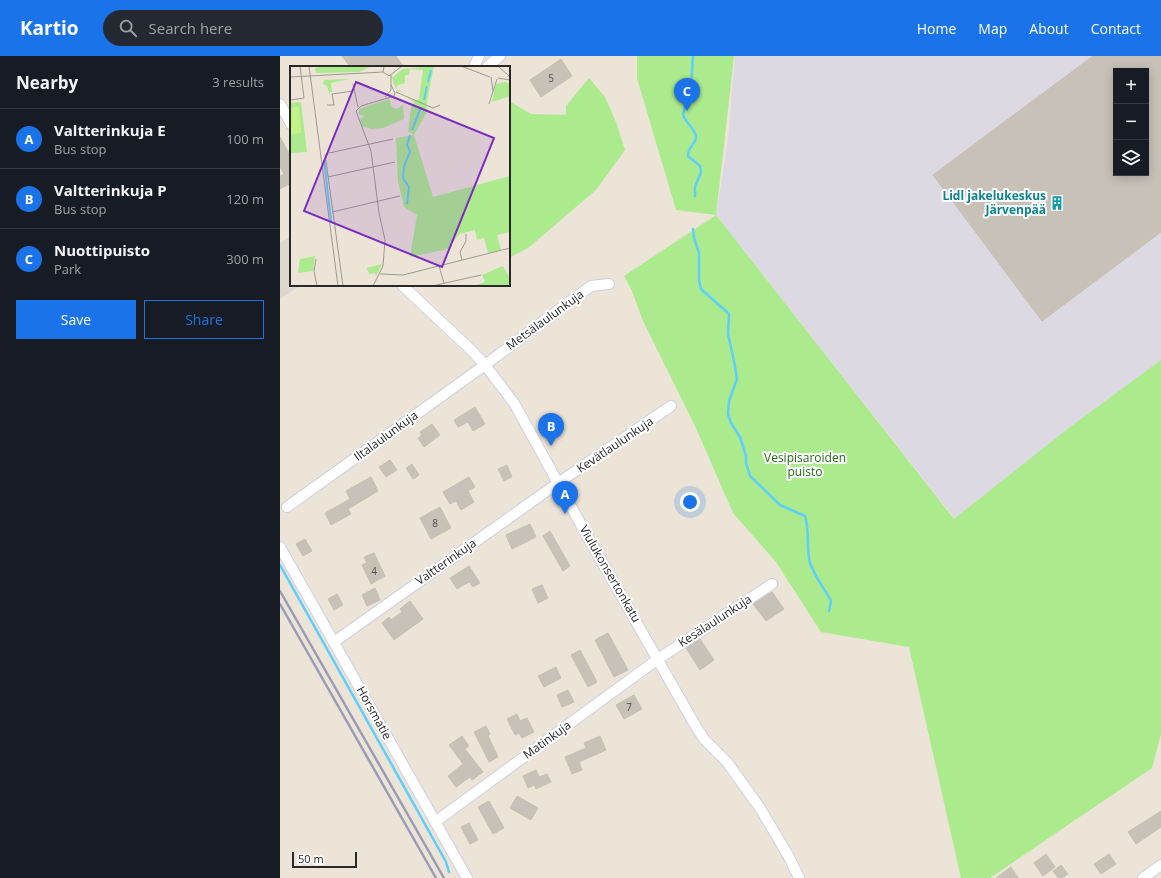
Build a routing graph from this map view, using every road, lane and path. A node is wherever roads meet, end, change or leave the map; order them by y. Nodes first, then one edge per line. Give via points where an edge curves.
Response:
1 (479, 56) edge
2 (500, 56) edge
3 (474, 66) edge
4 (488, 66) edge
5 (281, 109) edge
6 (290, 122) edge
7 (608, 284) dead end
8 (403, 286) edge
9 (485, 365) junction
10 (671, 406) dead end
11 (558, 483) junction
12 (287, 507) dead end
13 (280, 547) edge
14 (772, 584) dead end
15 (334, 642) junction
16 (658, 659) junction
17 (435, 822) junction
18 (1161, 864) edge
19 (467, 878) edge
20 (799, 878) edge
21 (1143, 878) edge

1 - 3 street
2 - 4 street
5 - 6 street
7 - 9 street, Metsälaulunkuja via 591,286
8 - 9 street, Viulukonsertonkatu
9 - 11 street, Viulukonsertonkatu via 514,403
9 - 12 street, Iltalaulunkuja
10 - 11 street, Kevätlaulunkuja
11 - 15 street, Valtterinkuja
11 - 16 street, Viulukonsertonkatu
13 - 15 street, Horsmatie
14 - 16 street, Kesälaulunkuja
15 - 17 street, Horsmatie
16 - 17 street, Matinkuja
16 - 20 street, Viulukonsertonkatu via 704,739 727,762 760,808
17 - 19 street, Horsmatie
18 - 21 street

